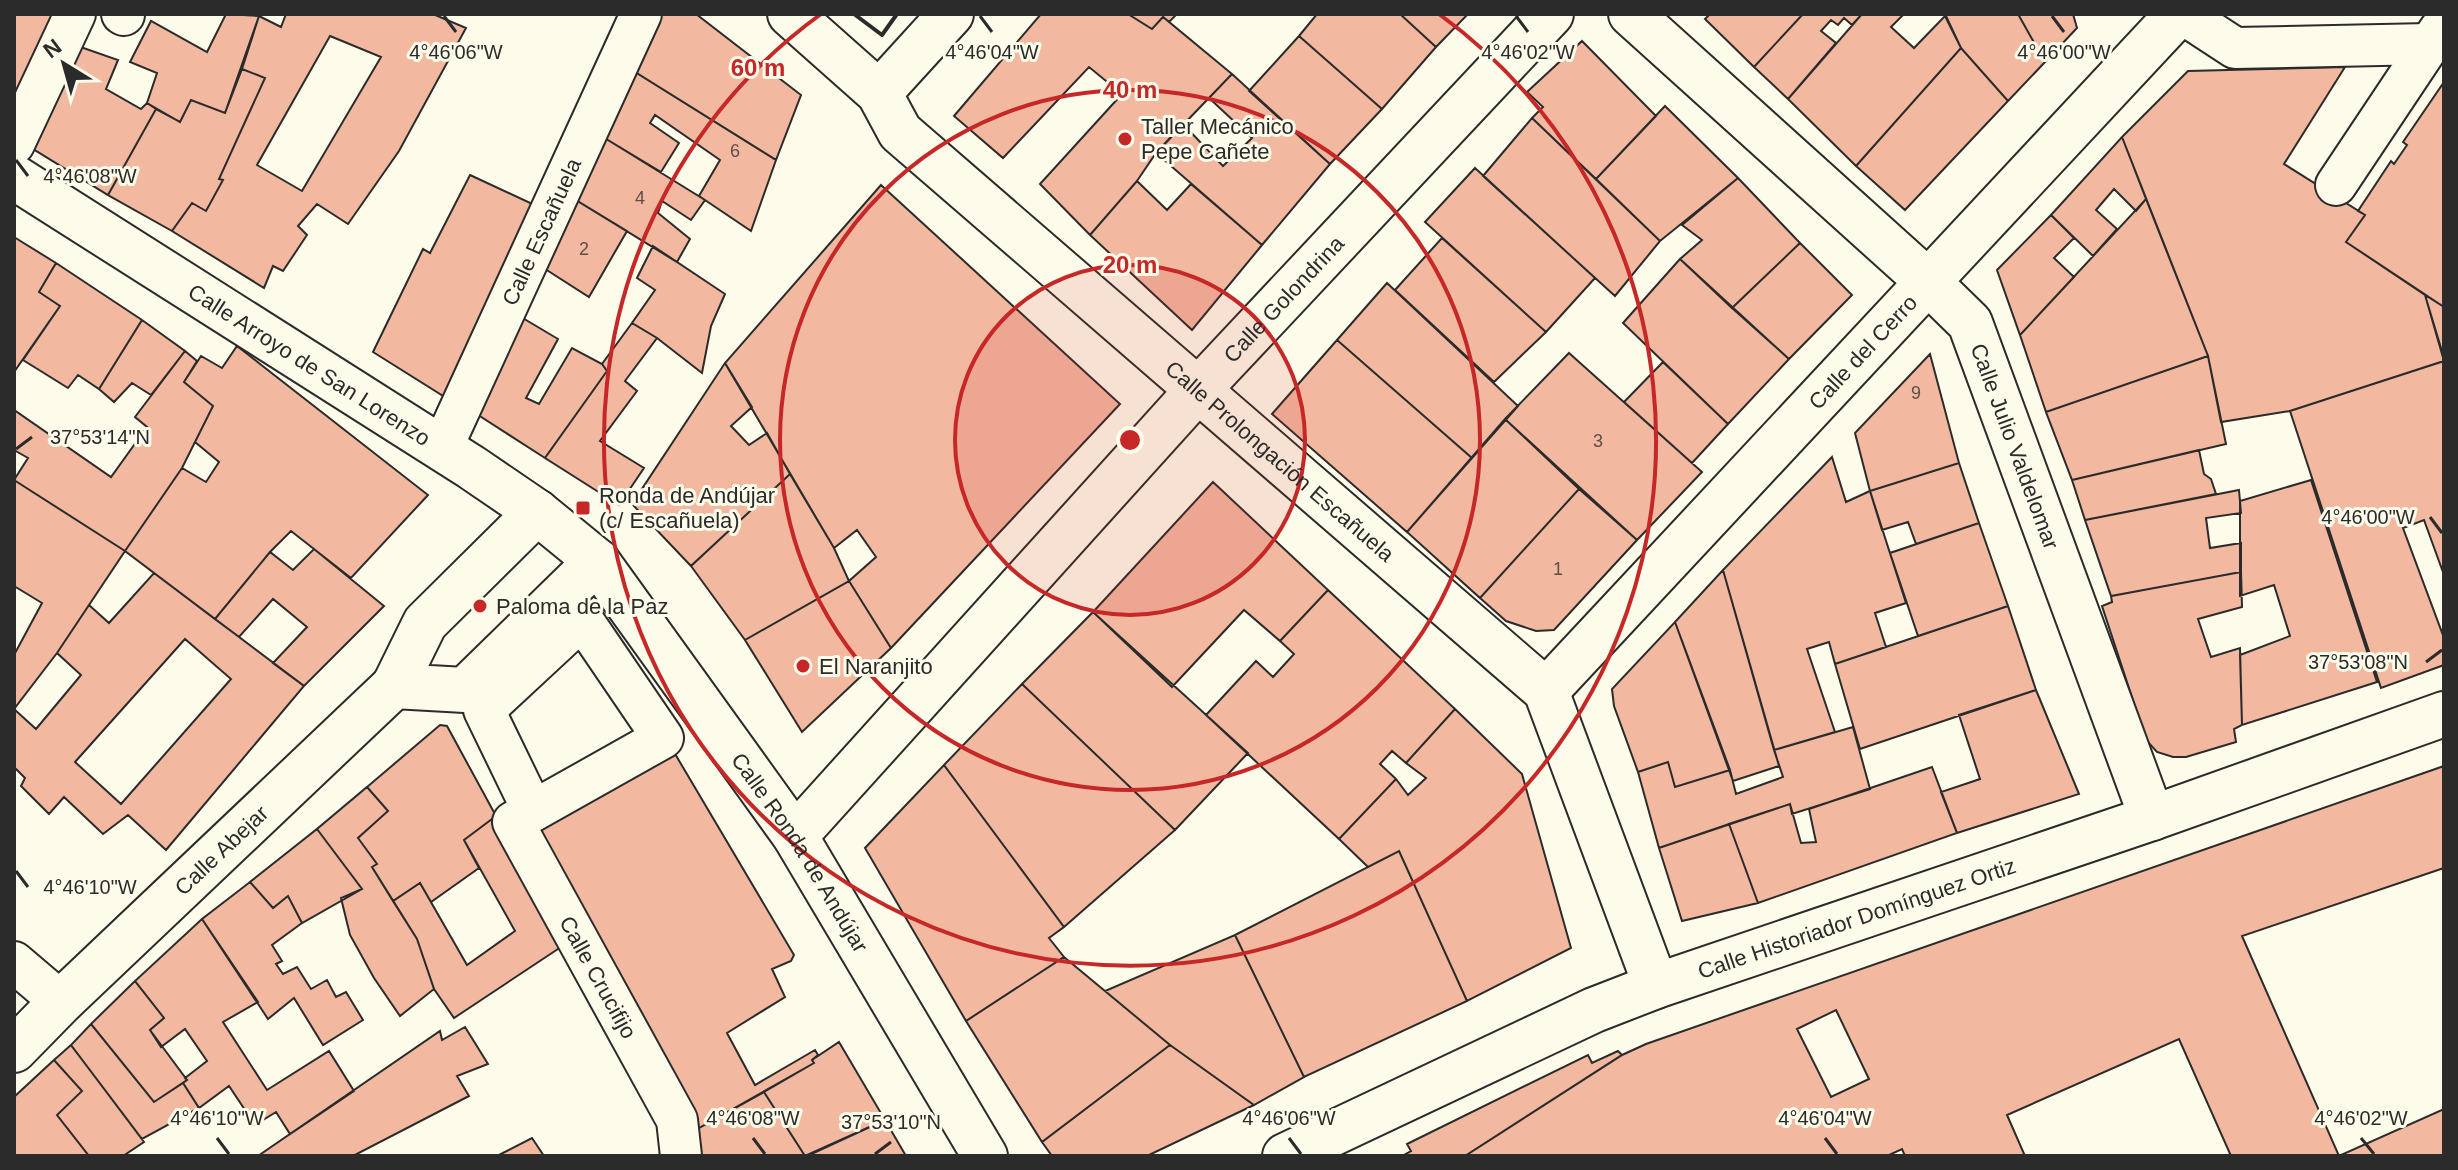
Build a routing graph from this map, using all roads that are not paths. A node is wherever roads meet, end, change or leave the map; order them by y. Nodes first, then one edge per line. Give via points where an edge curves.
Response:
1 (75, 14) edge
2 (641, 14) edge
3 (790, 14) edge
4 (951, 14) edge
5 (1551, 14) edge
6 (1631, 14) edge
7 (2180, 14) edge
8 (2230, 14) edge
9 (2354, 14) edge
10 (2437, 33) edge
11 (879, 93) junction
12 (14, 144) edge
13 (14, 177) edge
14 (2336, 185) dead end
15 (1927, 281) junction
16 (1197, 391) junction
17 (442, 448) junction
18 (537, 512) junction
19 (597, 561) junction
20 (394, 686) junction
21 (1546, 691) junction
22 (2444, 714) edge
23 (533, 811) junction
24 (2152, 818) junction
25 (795, 836) junction
26 (14, 962) edge
27 (1656, 986) junction
28 (61, 1002) junction
29 (14, 1050) edge
30 (681, 1156) edge
31 (985, 1156) edge
32 (1285, 1156) edge

1 - 12 street
2 - 17 street, Calle Escañuela
3 - 11 street, Calle Prolongación Escañuela
4 - 11 street
5 - 16 street, Calle Golondrina
6 - 15 street, Calle Julio Valdelomar
7 - 10 street via 2235,48
7 - 15 street, Calle del Cerro
8 - 9 street via 2250,33 2354,30
10 - 14 street
11 - 16 street, Calle Prolongación Escañuela via 900,132
13 - 17 street, Calle Arroyo de San Lorenzo
15 - 21 street, Calle del Cerro
15 - 24 street, Calle Julio Valdelomar via 1970,323
16 - 21 street, Calle Prolongación Escañuela
16 - 25 street, Calle Golondrina
17 - 18 street, Calle Arroyo de San Lorenzo
18 - 19 street, Calle Arroyo de San Lorenzo
18 - 20 street, Calle Abejar via 425,623
19 - 20 street via 465,690
19 - 25 street, Calle Ronda de Andújar
20 - 28 street, Calle Abejar
21 - 27 street, Calle Prolongación Escañuela
22 - 24 street, Calle Historiador Domínguez Ortiz
23 - 23 street via 484,710 582,619 663,738
23 - 30 street, Calle Crucifijo via 513,822 677,1120
24 - 27 street, Calle Historiador Domínguez Ortiz
25 - 31 street, Calle Ronda de Andújar
26 - 28 street
27 - 32 street, Calle Historiador Domínguez Ortiz via 1594,1010
28 - 29 street, Calle Abejar

